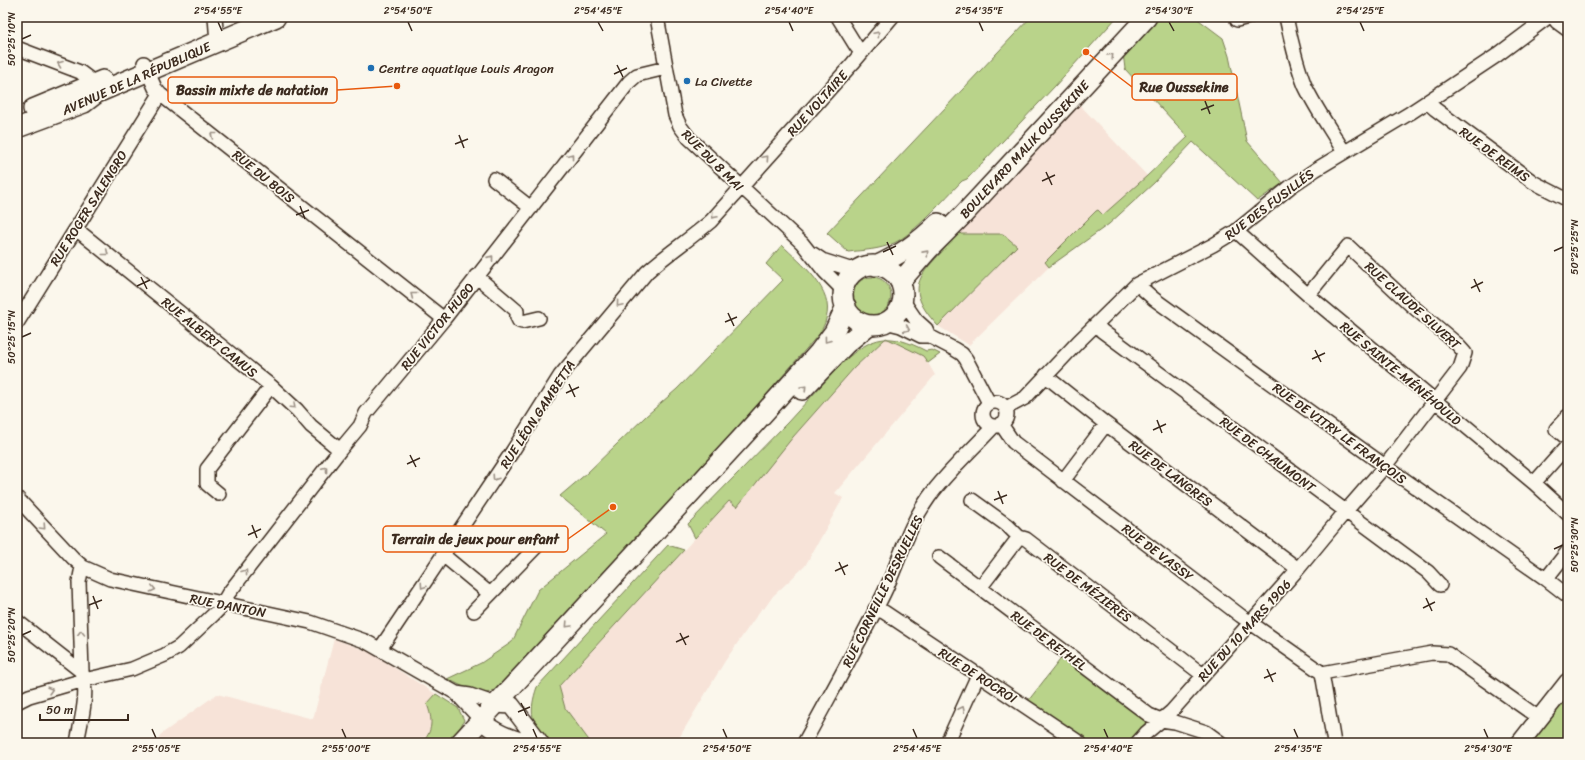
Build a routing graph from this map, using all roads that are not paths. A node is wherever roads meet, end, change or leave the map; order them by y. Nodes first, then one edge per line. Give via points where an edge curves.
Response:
1 (251, 17) edge
2 (276, 17) edge
3 (657, 17) edge
4 (838, 17) edge
5 (892, 17) edge
6 (1129, 17) edge
7 (1147, 17) edge
8 (1286, 17) edge
9 (1548, 17) edge
10 (1553, 17) edge
11 (216, 30) edge
12 (1568, 30) edge
13 (17, 48) edge
14 (861, 52) junction
15 (146, 67) junction
16 (666, 68) junction
17 (94, 89) junction
18 (160, 94) junction
19 (1427, 102) junction
20 (17, 115) edge
21 (17, 128) edge
22 (1344, 152) junction
23 (494, 179) dead end
24 (740, 187) junction
25 (1568, 200) edge
26 (531, 208) junction
27 (76, 229) junction
28 (1236, 230) junction
29 (811, 254) junction
30 (876, 266) junction
31 (856, 271) junction
32 (476, 276) junction
33 (900, 282) junction
34 (1137, 284) junction
35 (1308, 295) junction
36 (845, 299) junction
37 (903, 302) junction
38 (540, 318) dead end
39 (444, 319) junction
40 (17, 323) edge
41 (877, 324) junction
42 (1096, 324) junction
43 (929, 336) junction
44 (1046, 375) junction
45 (271, 386) junction
46 (1434, 400) junction
47 (989, 403) junction
48 (1006, 408) junction
49 (1568, 416) edge
50 (984, 417) junction
51 (1106, 424) junction
52 (998, 425) junction
53 (1568, 439) edge
54 (1568, 445) edge
55 (972, 448) junction
56 (340, 450) junction
57 (1385, 466) junction
58 (1063, 481) junction
59 (1534, 482) junction
60 (219, 494) dead end
61 (17, 498) edge
62 (972, 500) dead end
63 (1345, 512) junction
64 (1568, 514) edge
65 (1018, 537) junction
66 (536, 547) dead end
67 (1568, 551) edge
68 (443, 555) junction
69 (939, 557) dead end
70 (83, 567) junction
71 (1298, 569) junction
72 (1546, 579) junction
73 (1440, 585) dead end
74 (980, 588) junction
75 (490, 594) junction
76 (1568, 596) edge
77 (222, 604) junction
78 (875, 609) junction
79 (474, 611) dead end
80 (17, 621) edge
81 (1250, 622) junction
82 (380, 649) junction
83 (1322, 673) junction
84 (978, 675) junction
85 (1203, 675) junction
86 (83, 676) junction
87 (1568, 682) edge
88 (456, 693) junction
89 (17, 702) edge
90 (504, 704) junction
91 (1539, 718) junction
92 (1161, 720) junction
93 (486, 724) junction
94 (77, 743) edge
95 (460, 743) edge
96 (476, 743) edge
97 (527, 743) edge
98 (540, 743) edge
99 (804, 743) edge
100 (947, 743) edge
101 (1080, 743) edge
102 (1137, 743) edge
103 (1221, 743) edge
104 (1334, 743) edge
105 (1520, 743) edge

1 - 11 main road, AVENUE DE LA RÉPUBLIQUE
2 - 11 main road, AVENUE DE LA RÉPUBLIQUE
3 - 16 street, RUE DU 8 MAI
4 - 14 street
14 -> 5 street, RUE VOLTAIRE
6 - 30 main road, BOULEVARD MALIK OUSSEKINE via 933,228 903,252
33 -> 7 main road, BOULEVARD MALIK OUSSEKINE
8 - 22 street via 1305,84
9 - 19 street, RUE DES FUSILLÉS via 1496,56
10 - 12 street
11 - 15 main road, AVENUE DE LA RÉPUBLIQUE
17 -> 13 street via 88,78 80,72
24 -> 14 street, RUE VOLTAIRE
15 - 17 main road, AVENUE DE LA RÉPUBLIQUE
15 - 18 street, RUE DU BOIS
16 - 24 street, RUE DU 8 MAI via 675,115 680,126
26 -> 16 street, RUE VICTOR HUGO via 629,82 637,75
17 - 20 main road, AVENUE DE LA RÉPUBLIQUE
17 - 21 main road, AVENUE DE LA RÉPUBLIQUE via 84,103
18 - 27 street, RUE ROGER SALENGRO
39 -> 18 street, RUE DU BOIS
19 - 22 street, RUE DES FUSILLÉS
19 - 25 street, RUE DE REIMS via 1533,182
22 - 28 street, RUE DES FUSILLÉS via 1290,187
23 - 26 street
24 - 29 street, RUE DU 8 MAI
24 -> 68 street, RUE LÉON GAMBETTA via 711,221 646,272 582,348 560,376
32 -> 26 street, RUE VICTOR HUGO
27 - 40 street, RUE ROGER SALENGRO
27 -> 45 street, RUE ALBERT CAMUS
28 - 34 street, RUE DES FUSILLÉS via 1200,252
28 - 35 street, RUE SAINTE-MÉNÉHOULD
29 - 31 street, RUE DU 8 MAI
29 - 36 street, RUE DU 8 MAI
30 - 31 main road
30 - 33 main road via 890,271
31 - 36 main road via 848,280
32 - 38 street via 517,311 516,317 522,322
32 - 39 street, RUE VICTOR HUGO
33 - 37 main road
34 - 42 street, RUE DES FUSILLÉS
34 - 57 street, RUE DE VITRY LE FRANÇOIS via 1154,299
35 - 46 street, RUE SAINTE-MÉNÉHOULD
35 - 46 street, RUE CLAUDE SILVERT via 1348,246 1465,353 1460,368
36 - 41 main road via 855,319 862,323
36 -> 90 main road via 834,332 819,352
37 - 41 main road via 896,314
37 - 43 street via 916,320 926,328
39 - 56 street, RUE VICTOR HUGO via 366,413 360,426
41 -> 43 street via 901,326 921,336
90 -> 41 main road via 826,364 846,344
42 - 44 street, RUE DES FUSILLÉS
42 - 63 street, RUE DE CHAUMONT
43 - 47 street via 962,354
44 - 48 street, RUE DES FUSILLÉS via 1025,398
44 - 51 street, RUE DE LANGRES
45 -> 56 street, RUE ALBERT CAMUS via 311,426
45 - 60 street via 207,469 207,484
46 - 57 street, RUE CLAUDE SILVERT
46 - 59 street, RUE SAINTE-MÉNÉHOULD
47 - 48 street via 998,402
47 - 50 street via 984,409
48 - 52 street via 1005,420
49 - 53 street via 1556,429
50 - 52 street via 986,422
50 - 55 street, RUE CORNEILLE DESRUELLES
51 - 58 street
51 - 71 street, RUE DE LANGRES
52 - 55 street, RUE CORNEILLE DESRUELLES
52 - 58 street, RUE DE VASSY via 1013,442
54 - 59 street
55 - 78 street, RUE CORNEILLE DESRUELLES via 929,497 917,516
77 -> 56 street, RUE VICTOR HUGO
57 - 63 street, RUE CLAUDE SILVERT
57 - 72 street, RUE DE VITRY LE FRANÇOIS
58 - 81 street, RUE DE VASSY
59 - 64 street, RUE SAINTE-MÉNÉHOULD
61 -> 70 street, RUE DANTON
62 - 65 street, RUE DE MÉZIERES via 1008,526
63 - 71 street, RUE DU 10 MARS 1906
63 - 73 street, RUE DE CHAUMONT via 1428,572
65 - 74 street
65 - 85 street, RUE DE MÉZIERES via 1026,540
66 - 75 street
67 - 72 street
68 - 75 street
68 -> 82 street, RUE LÉON GAMBETTA
69 - 74 street, RUE DE RETHEL
70 -> 77 street, RUE DANTON via 110,579
86 -> 70 street via 79,582
71 - 81 street, RUE DU 10 MARS 1906
72 - 76 street
74 - 92 street, RUE DE RETHEL via 1149,715
75 - 79 street
77 - 82 street, RUE DANTON via 310,622 365,641
77 - 86 street, RUE VICTOR HUGO via 217,612 179,647 165,655 132,670
78 - 84 street, RUE DE ROCROI via 884,612
78 - 99 street, RUE CORNEILLE DESRUELLES
80 - 86 street
81 - 83 street, RUE DE VASSY
81 - 85 street, RUE DU 10 MARS 1906
82 - 88 street, RUE DANTON
83 - 91 street via 1432,653 1448,654
83 - 104 street
100 -> 84 street
84 - 101 street, RUE DE ROCROI
85 - 92 street, RUE DU 10 MARS 1906
89 -> 86 street, RUE VICTOR HUGO
86 - 94 street via 84,700
87 - 91 street
88 - 90 street, RUE DANTON
88 - 93 street, RUE DANTON
90 - 93 main road
90 - 98 street
91 - 105 street
92 - 102 street, RUE DU 10 MARS 1906
92 - 103 street, RUE DE RETHEL via 1206,732
93 - 95 main road
93 - 96 main road
93 - 97 street via 504,735

